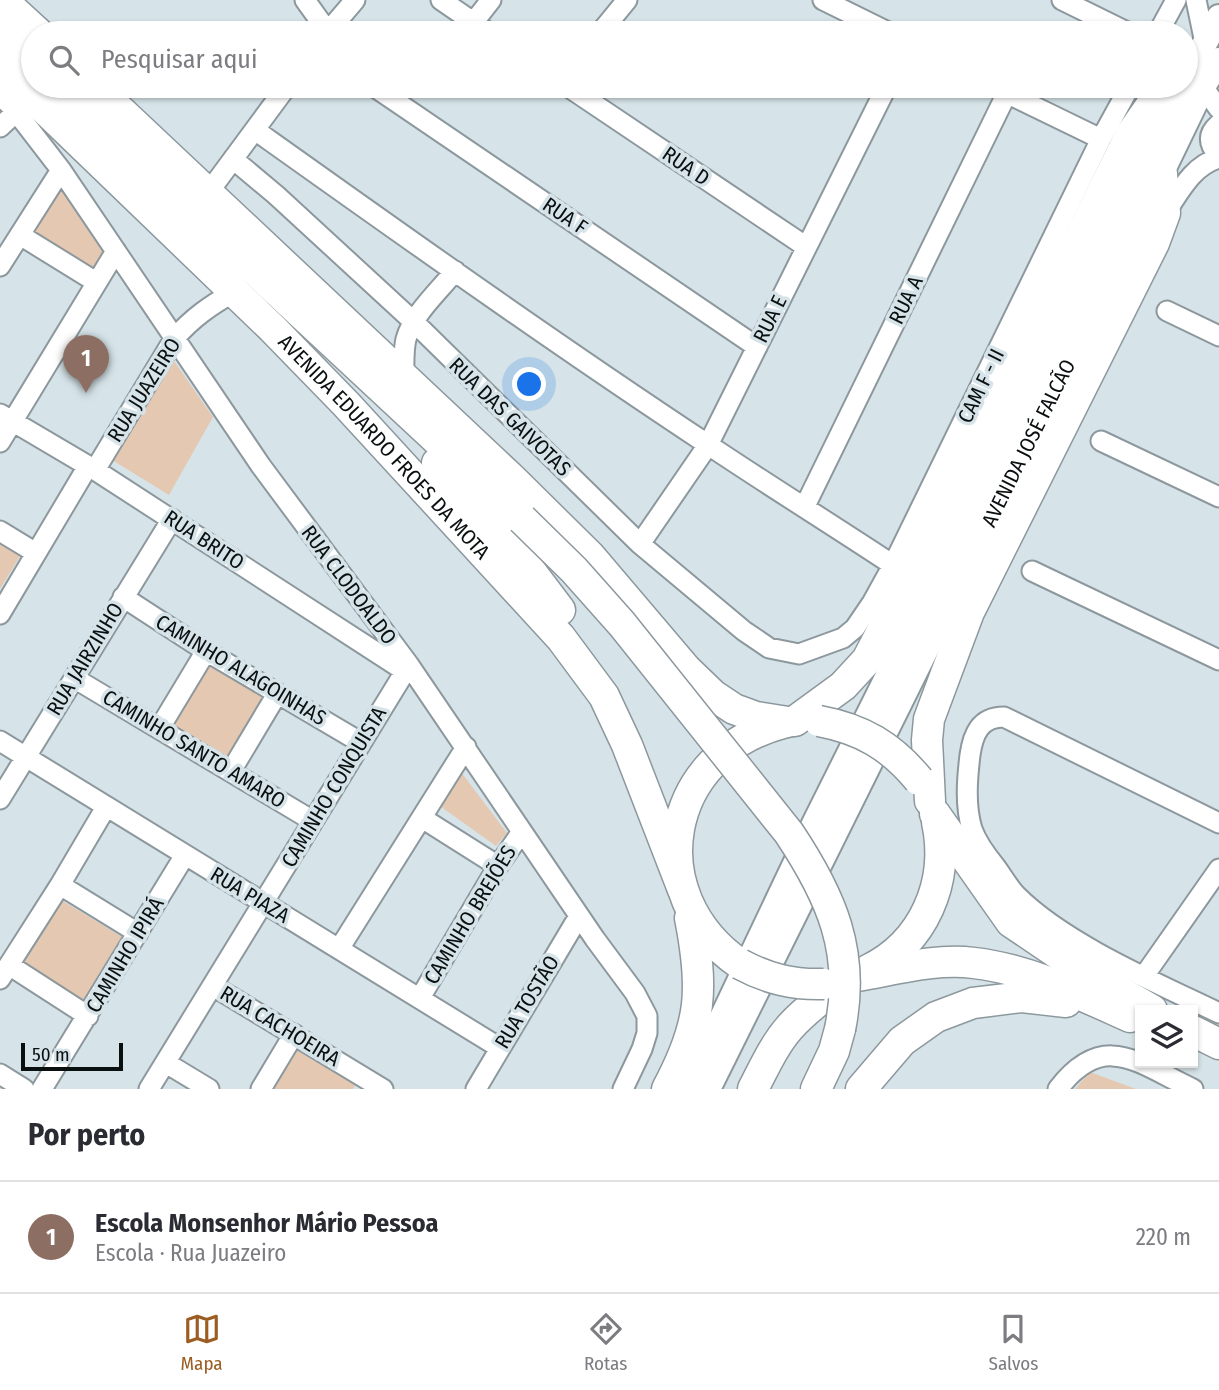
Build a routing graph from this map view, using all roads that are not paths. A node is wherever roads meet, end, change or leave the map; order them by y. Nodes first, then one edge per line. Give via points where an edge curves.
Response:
1 (2, 0) edge
2 (305, 0) edge
3 (355, 0) edge
4 (441, 0) edge
5 (491, 0) edge
6 (627, 0) edge
7 (823, 0) edge
8 (1062, 0) edge
9 (1176, 0) edge
10 (1196, 0) edge
11 (1219, 17) edge
12 (25, 21) edge
13 (320, 21) edge
14 (338, 21) edge
15 (471, 21) edge
16 (484, 21) edge
17 (610, 21) edge
18 (866, 21) edge
19 (1105, 21) edge
20 (1165, 21) edge
21 (1195, 21) edge
22 (0, 33) edge
23 (21, 53) edge
24 (1198, 62) edge
25 (0, 66) edge
26 (1198, 80) edge
27 (21, 86) edge
28 (33, 98) edge
29 (70, 98) edge
30 (107, 98) edge
31 (278, 98) edge
32 (391, 98) edge
33 (585, 98) edge
34 (881, 98) edge
35 (996, 98) edge
36 (1016, 98) edge
37 (1123, 98) edge
38 (1160, 98) edge
39 (1181, 98) edge
40 (1185, 98) edge
41 (5, 102) edge
42 (1219, 109) edge
43 (1219, 124) edge
44 (0, 127) edge
45 (255, 130) junction
46 (1101, 139) junction
47 (1219, 157) edge
48 (233, 159) junction
49 (61, 170) junction
50 (1162, 174) junction
51 (208, 193) junction
52 (1165, 213) junction
53 (20, 235) junction
54 (805, 246) junction
55 (116, 251) junction
56 (0, 266) edge
57 (455, 271) junction
58 (96, 282) junction
59 (234, 292) junction
60 (1167, 311) dead end
61 (414, 322) junction
62 (1219, 336) edge
63 (174, 339) junction
64 (330, 342) junction
65 (757, 347) junction
66 (404, 379) junction
67 (6, 418) edge
68 (1101, 441) dead end
69 (0, 442) edge
70 (708, 445) junction
71 (91, 468) junction
72 (1219, 497) edge
73 (805, 506) junction
74 (172, 519) junction
75 (0, 531) edge
76 (640, 544) junction
77 (36, 553) junction
78 (893, 565) junction
79 (1032, 571) dead end
80 (122, 597) junction
81 (0, 614) edge
82 (206, 651) junction
83 (799, 654) joint
84 (1219, 660) edge
85 (407, 668) junction
86 (74, 678) junction
87 (277, 694) junction
88 (604, 696) junction
89 (800, 722) junction
90 (159, 729) junction
91 (0, 741) edge
92 (360, 742) junction
93 (466, 747) junction
94 (26, 756) junction
95 (231, 771) junction
96 (928, 798) junction
97 (0, 799) edge
98 (106, 807) junction
99 (422, 818) junction
100 (313, 821) junction
101 (1219, 823) edge
102 (826, 825) junction
103 (521, 833) junction
104 (185, 855) junction
105 (498, 866) junction
106 (1219, 869) edge
107 (60, 885) junction
108 (684, 895) junction
109 (263, 902) junction
110 (579, 916) junction
111 (138, 933) junction
112 (339, 949) junction
113 (4, 972) edge
114 (1144, 976) junction
115 (842, 980) junction
116 (213, 985) junction
117 (420, 998) junction
118 (1143, 1005) edge
119 (1106, 1006) junction
120 (1219, 1013) edge
121 (88, 1016) junction
122 (1135, 1019) edge
123 (293, 1034) junction
124 (1198, 1034) edge
125 (1219, 1044) edge
126 (500, 1048) junction
127 (1198, 1048) edge
128 (1219, 1059) edge
129 (166, 1063) junction
130 (0, 1074) edge
131 (371, 1086) edge
132 (24, 1089) edge
133 (42, 1089) edge
134 (149, 1089) edge
135 (209, 1089) edge
136 (261, 1089) edge
137 (476, 1089) edge
138 (623, 1089) edge
139 (667, 1089) edge
140 (688, 1089) edge
141 (708, 1089) edge
142 (753, 1089) edge
143 (816, 1089) edge
144 (861, 1089) edge
145 (1058, 1089) edge
146 (1193, 1089) edge

1 - 12 highway
2 - 13 street
3 - 14 street
4 - 15 street
5 - 16 street
6 - 17 street
7 - 18 street
8 - 19 street
9 - 20 street
10 - 21 street
11 - 24 main road, AVENIDA JOSÉ FALCÃO
22 - 23 highway
25 - 27 highway, AVENIDA EDUARDO FROES DA MOTA
26 - 42 street
28 - 59 highway, AVENIDA EDUARDO FROES DA MOTA
29 - 64 highway, AVENIDA EDUARDO FROES DA MOTA
30 - 51 highway
31 - 45 street
32 - 65 street, RUA F
33 - 54 street, RUA D
34 - 54 street, RUA E
35 - 73 street, RUA A
36 - 46 street
37 - 46 street, CAM F - II
38 - 89 highway via 1131,134 867,660
39 - 102 main road, AVENIDA JOSÉ FALCÃO
40 - 50 main road, AVENIDA JOSÉ FALCÃO
41 - 44 street
41 - 49 street, RUA CLODOALDO
43 - 47 street via 1209,140
45 - 48 street
45 - 57 street
46 - 78 street, CAM F - II
47 - 52 street via 1189,177
48 - 51 street
48 - 61 street, RUA DAS GAIVOTAS
49 - 53 street
49 - 55 street, RUA CLODOALDO
50 - 52 highway
50 - 102 main road, AVENIDA JOSÉ FALCÃO
51 - 66 highway
52 - 96 highway via 969,612 929,719
53 - 56 street
53 - 58 street
54 - 65 street, RUA E
55 - 58 street
55 - 63 street, RUA CLODOALDO
57 - 61 street
57 - 70 street
58 - 67 street
59 - 63 street, RUA JUAZEIRO via 202,312
59 - 88 highway, AVENIDA EDUARDO FROES DA MOTA via 506,576
60 - 62 street
61 - 66 street via 405,342
61 - 76 street, RUA DAS GAIVOTAS
63 - 71 street, RUA JUAZEIRO
63 - 85 street, RUA CLODOALDO
64 - 88 highway via 526,565 579,642
64 - 143 highway, bridge via 574,570 622,624 810,864 831,907 842,944 844,981 840,1029
65 - 70 street, RUA E
66 - 89 highway via 590,556 713,695 757,718
67 - 69 street
67 - 71 street, RUA BRITO
68 - 72 street
70 - 73 street
70 - 76 street, RUA E
71 - 74 street, RUA BRITO
71 - 77 street, RUA JUAZEIRO
73 - 78 street
74 - 80 street, RUA JAIRZINHO
74 - 85 street, RUA BRITO
75 - 77 street
76 - 83 street, RUA DAS GAIVOTAS via 744,631 769,648
77 - 81 street, RUA JUAZEIRO
78 - 83 street, CAM F - II via 855,628 843,638
79 - 84 street
80 - 82 street, CAMINHO ALAGOINHAS
80 - 86 street, RUA JAIRZINHO
82 - 87 street, CAMINHO ALAGOINHAS
82 - 90 street
85 - 92 street, CAMINHO CONQUISTA
85 - 93 street, RUA CLODOALDO
86 - 90 street, CAMINHO SANTO AMARO
86 - 94 street, RUA JAIRZINHO
87 - 92 street, CAMINHO ALAGOINHAS
87 - 95 street
88 - 108 highway, AVENIDA EDUARDO FROES DA MOTA
89 - 96 highway, bridge via 842,725 865,733 904,761
89 - 108 highway, AVENIDA EDUARDO FROES DA MOTA via 764,728 742,739 722,753 691,791 677,838
90 - 95 street, CAMINHO SANTO AMARO
91 - 94 street, RUA PIAZA
92 - 100 street, CAMINHO CONQUISTA
93 - 99 street
93 - 103 street, RUA CLODOALDO
94 - 97 street, RUA JAIRZINHO
94 - 98 street, RUA PIAZA
95 - 100 street, CAMINHO SANTO AMARO
96 - 115 highway via 940,838 941,863 928,911 899,950 879,965
96 - 118 highway via 1011,922
98 - 104 street, RUA PIAZA
98 - 107 street
99 - 105 street
99 - 112 street
100 - 109 street, CAMINHO CONQUISTA
101 - 114 street via 1004,717 988,720 975,732 967,775 968,810 983,849 1016,895 1048,922
102 - 140 main road
102 - 141 main road
103 - 105 street, CAMINHO BREJÕES
103 - 110 street, RUA CLODOALDO
104 - 109 street, RUA PIAZA
104 - 111 street, CAMINHO IPIRÁ
105 - 117 street, CAMINHO BREJÕES
106 - 114 street
107 - 111 street
107 - 113 street
108 - 115 highway, AVENIDA EDUARDO FROES DA MOTA, bridge via 697,922 740,964 793,983
108 - 139 highway via 699,964 698,1007 691,1038
109 - 112 street, RUA PIAZA
109 - 116 street, CAMINHO CONQUISTA
110 - 126 street, RUA TOSTÃO
110 - 138 street, RUA CLODOALDO via 647,1016 647,1034
111 - 121 street, CAMINHO IPIRÁ
112 - 117 street, RUA PIAZA
113 - 121 street
114 - 120 street
115 - 119 highway, AVENIDA EDUARDO FROES DA MOTA via 930,964 972,963 1028,976
115 - 142 highway via 788,1029
116 - 123 street, RUA CACHOEIRA
116 - 129 street, CAMINHO CONQUISTA
117 - 126 street, RUA PIAZA
119 - 122 highway, AVENIDA EDUARDO FROES DA MOTA
119 - 144 highway via 1022,997 973,1003 936,1017 902,1041
121 - 133 street, CAMINHO IPIRÁ
123 - 131 street, RUA CACHOEIRA
123 - 136 street
124 - 125 highway
126 - 137 street, RUA TOSTÃO
127 - 128 highway
129 - 134 street, CAMINHO CONQUISTA
129 - 135 street
130 - 132 street
145 - 146 street via 1083,1063 1102,1055 1121,1056

